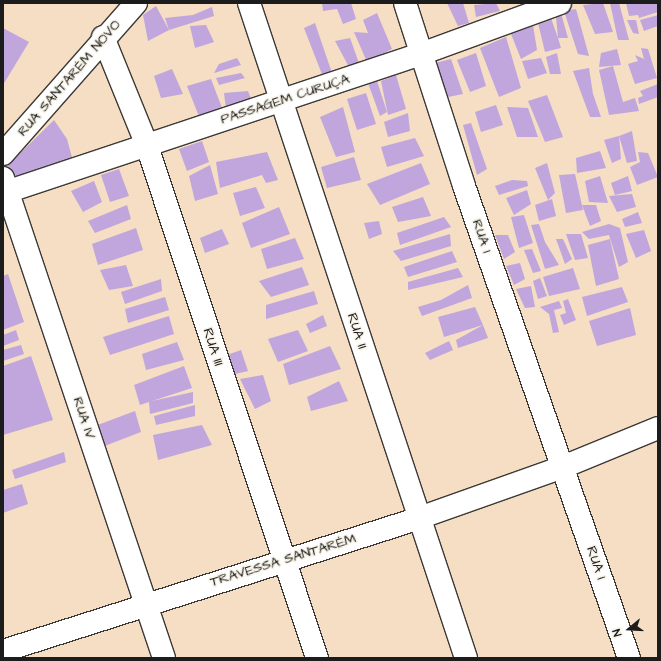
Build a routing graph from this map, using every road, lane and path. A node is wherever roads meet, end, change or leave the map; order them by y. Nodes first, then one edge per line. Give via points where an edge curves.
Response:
1 (136, 3) edge
2 (249, 3) edge
3 (405, 3) edge
4 (560, 3) edge
5 (103, 38) junction
6 (421, 54) junction
7 (281, 102) junction
8 (146, 143) junction
9 (3, 154) edge
10 (6, 184) edge
11 (658, 428) edge
12 (563, 467) junction
13 (419, 518) junction
14 (284, 560) junction
15 (145, 602) junction
16 (3, 650) edge
17 (164, 658) edge
18 (317, 658) edge
19 (466, 658) edge
20 (629, 658) edge

1 - 5 street, RUA SANTARÉM NOVO
2 - 7 street, RUA II
3 - 6 street, RUA 1
4 - 6 street, PASSAGEM CURUÇA
5 - 8 street, RUA III
5 - 9 street, RUA SANTARÉM NOVO
6 - 7 street, PASSAGEM CURUÇA
6 - 12 street, RUA 1
7 - 8 street, PASSAGEM CURUÇA
7 - 13 street, RUA II
8 - 10 street, PASSAGEM CURUÇA
8 - 14 street, RUA III
10 - 15 street, RUA IV
11 - 12 street, TRAVESSA SANTARÉM
12 - 13 street, TRAVESSA SANTARÉM
12 - 20 street, RUA I
13 - 14 street, TRAVESSA SANTARÉM
13 - 19 street, RUA II
14 - 15 street, TRAVESSA SANTARÉM
14 - 18 street, RUA III
15 - 16 street, TRAVESSA SANTARÉM
15 - 17 street, RUA IV

